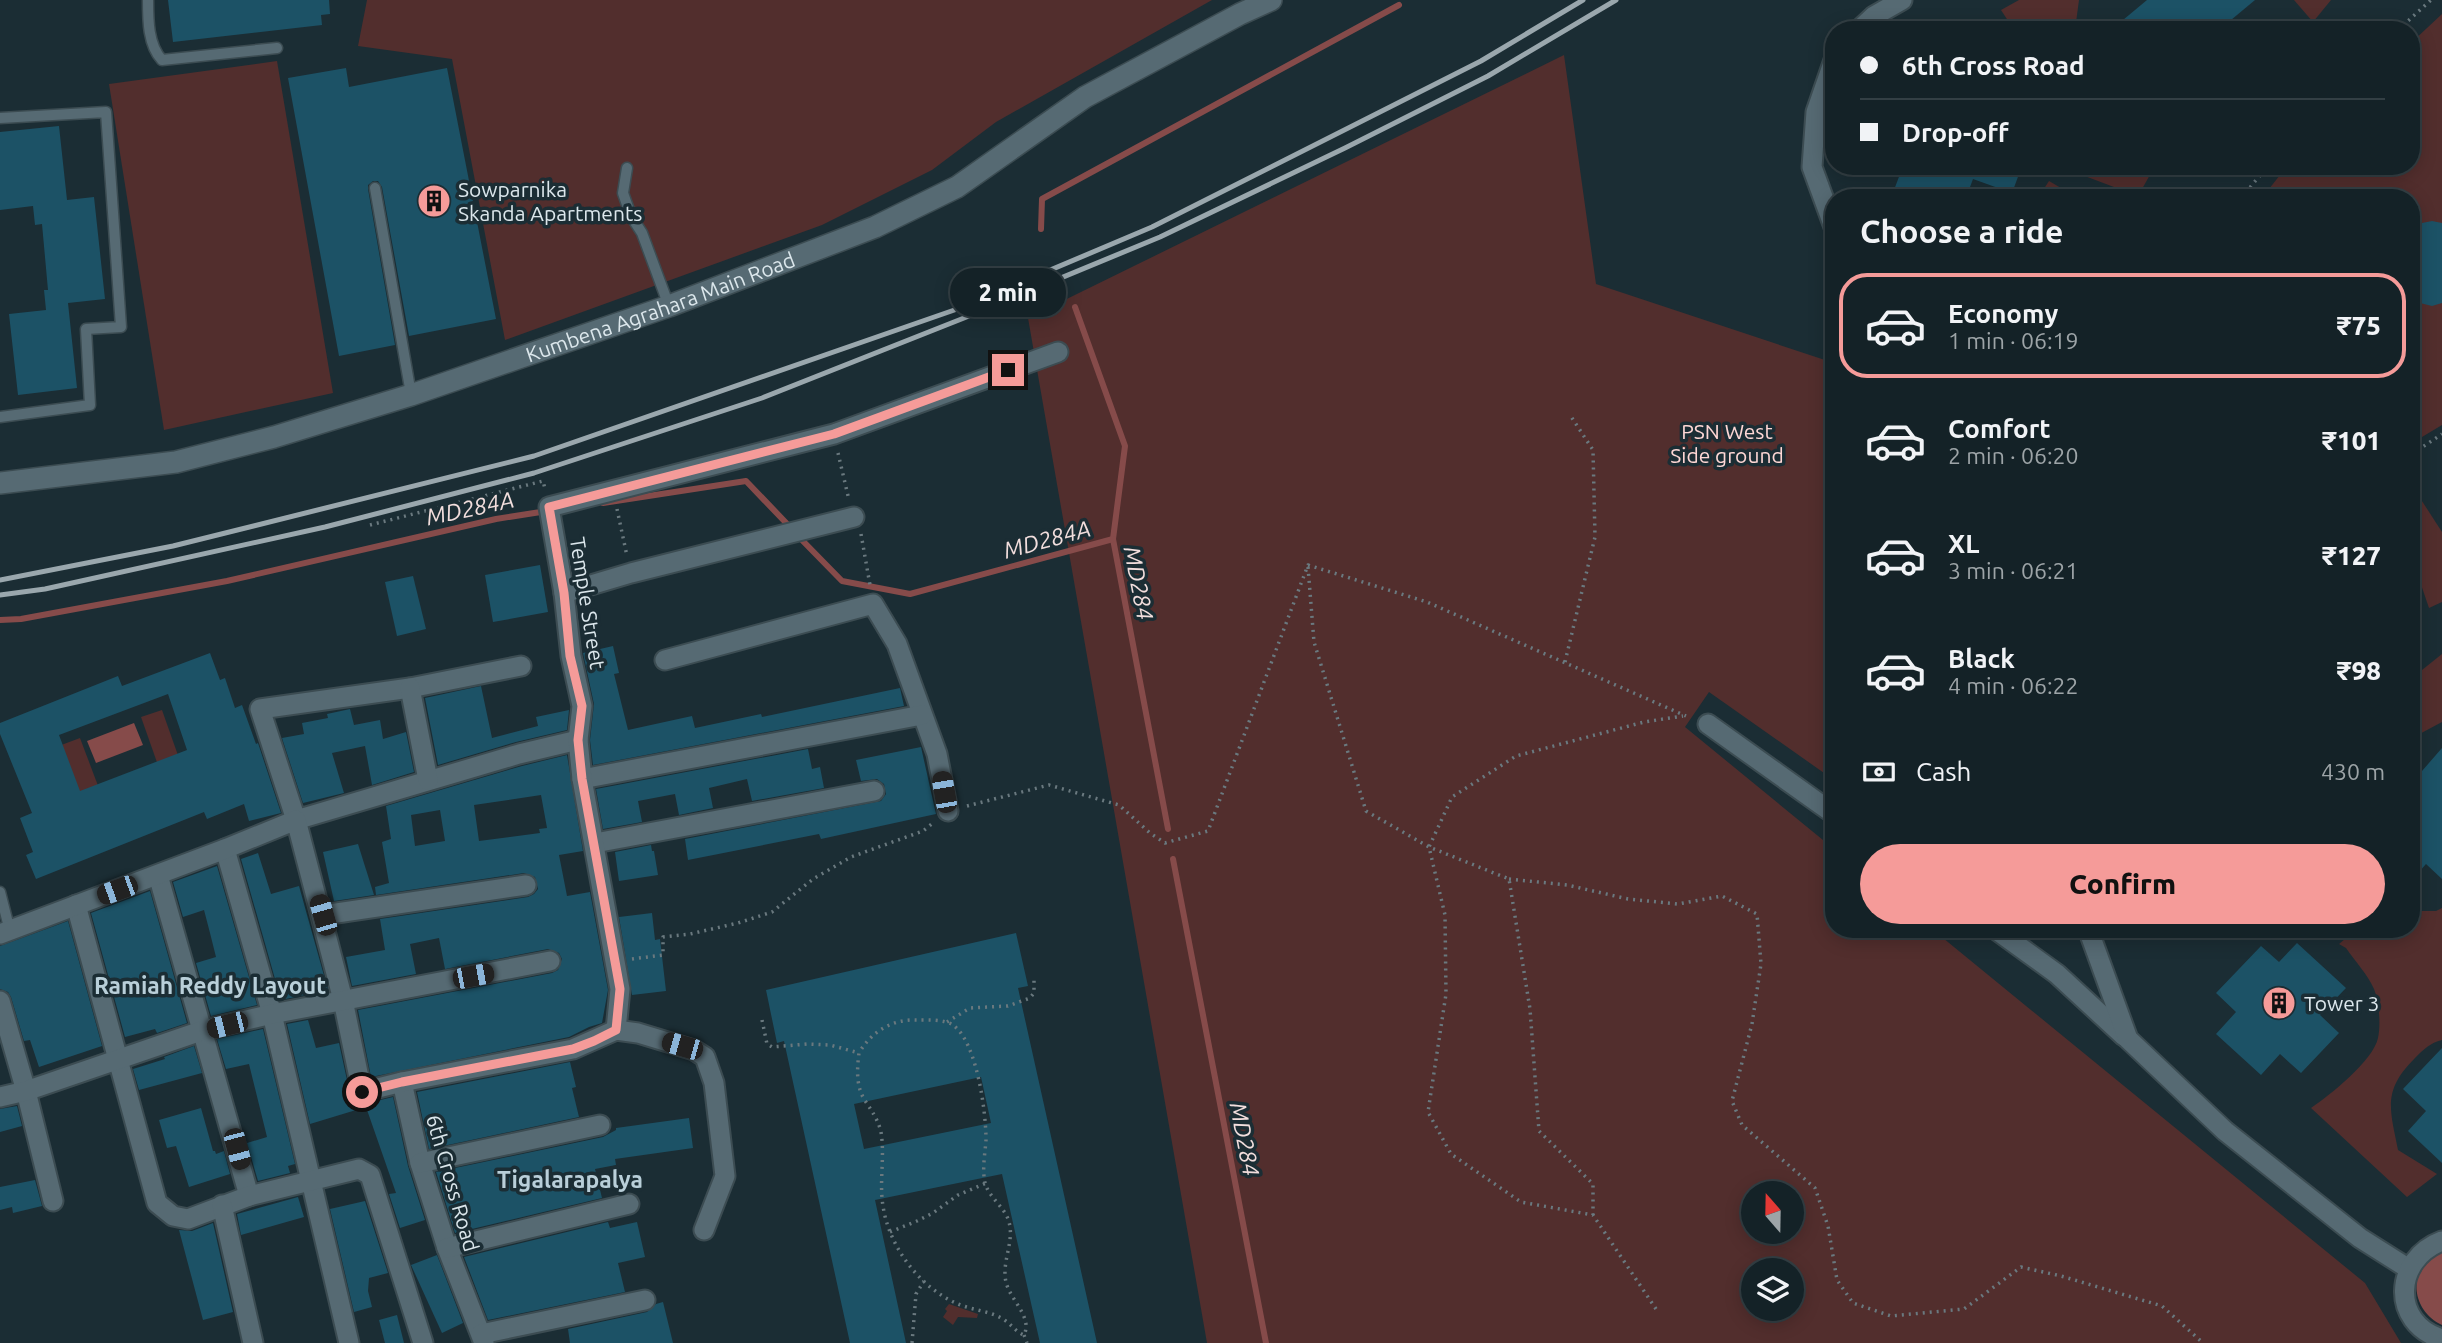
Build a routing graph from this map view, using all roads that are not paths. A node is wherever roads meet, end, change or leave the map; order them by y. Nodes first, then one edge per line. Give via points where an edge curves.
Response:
1 (148, 0) edge
2 (1271, 0) edge
3 (1902, 0) edge
4 (1869, 21) edge
5 (277, 48) dead end
6 (1825, 86) edge
7 (0, 118) edge
8 (628, 168) dead end
9 (375, 188) dead end
10 (1825, 202) edge
11 (669, 306) junction
12 (1058, 352) dead end
13 (411, 395) junction
14 (0, 417) edge
15 (0, 483) edge
16 (854, 517) dead end
17 (564, 593) junction
18 (665, 660) dead end
19 (521, 666) dead end
20 (410, 688) junction
21 (922, 715) junction
22 (1708, 724) road end
23 (578, 740) junction
24 (582, 779) junction
25 (428, 780) junction
26 (874, 791) dead end
27 (1825, 808) edge
28 (948, 811) road end
29 (296, 820) junction
30 (595, 843) junction
31 (225, 849) junction
32 (158, 874) junction
33 (526, 885) dead end
34 (0, 892) edge
35 (76, 905) junction
36 (323, 915) junction
37 (5, 932) edge
38 (2007, 938) edge
39 (2091, 938) edge
40 (550, 961) dead end
41 (344, 1000) junction
42 (0, 1001) edge
43 (272, 1014) junction
44 (204, 1030) junction
45 (616, 1030) junction
46 (2128, 1039) junction
47 (116, 1059) junction
48 (402, 1082) junction
49 (26, 1091) junction
50 (0, 1097) edge
51 (600, 1125) dead end
52 (420, 1163) junction
53 (310, 1180) junction
54 (249, 1196) junction
55 (53, 1201) dead end
56 (629, 1204) dead end
57 (222, 1205) junction
58 (704, 1230) dead end
59 (2442, 1241) edge
60 (447, 1248) junction
61 (2409, 1269) junction
62 (645, 1300) dead end
63 (483, 1339) edge
64 (2442, 1339) edge
65 (253, 1343) edge
66 (349, 1343) edge
67 (423, 1343) edge

1 - 5 lane via 151,40 162,60
2 - 11 street, Kumbena Agrahara Main Road via 1085,97 957,187 875,227
3 - 4 street
6 - 10 street via 1816,112 1812,167
7 - 14 lane via 106,112 121,327 86,329 90,405
8 - 11 lane via 623,193
9 - 13 lane
11 - 13 street, Kumbena Agrahara Main Road
12 - 17 street, Temple Street via 834,434 549,507
13 - 15 street, Kumbena Agrahara Main Road via 176,462
16 - 17 street
17 - 23 street, Temple Street via 570,656 582,706
18 - 21 street via 873,604 897,644
19 - 20 street
20 - 25 street
20 - 29 street via 260,709
21 - 24 street
21 - 28 street via 937,754
22 - 27 street
23 - 24 street
23 - 25 street
24 - 30 street
25 - 29 street
26 - 30 street
29 - 31 street
29 - 36 street
30 - 45 street via 620,989
31 - 32 street
31 - 43 street
32 - 35 street
32 - 44 street
33 - 36 street
34 - 37 lane
35 - 37 street
35 - 47 street
36 - 41 street
38 - 46 street via 2057,974
39 - 46 street
40 - 41 street
41 - 43 street
41 - 48 street via 362,1092
42 - 49 street
43 - 44 street
43 - 53 street
44 - 47 street
44 - 54 street
45 - 48 street via 573,1049
45 - 58 street via 682,1046 705,1057 714,1083 725,1176
46 - 61 street via 2225,1131 2360,1238
47 - 49 street
47 - 57 street via 158,1203 173,1216 188,1219
48 - 52 street, 6th Cross Road
49 - 50 street
49 - 55 street
51 - 52 street
52 - 60 street, 6th Cross Road
53 - 54 street
53 - 66 street
53 - 67 street via 359,1169 370,1175
54 - 57 street
56 - 60 street
57 - 65 street
59 - 61 street via 2417,1255
60 - 63 street, 6th Cross Road
61 - 64 street via 2404,1282 2408,1310 2426,1332
62 - 63 street

